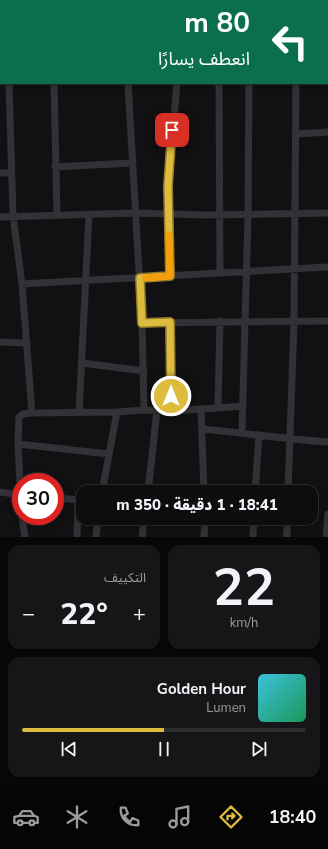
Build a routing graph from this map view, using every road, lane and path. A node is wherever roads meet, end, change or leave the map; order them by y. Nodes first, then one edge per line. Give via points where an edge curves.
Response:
1 (9, 84) edge
2 (54, 84) edge
3 (128, 84) edge
4 (177, 84) edge
5 (219, 84) edge
6 (249, 84) edge
7 (296, 84) edge
8 (328, 132) edge
9 (297, 134) junction
10 (132, 163) junction
11 (55, 167) junction
12 (11, 172) junction
13 (0, 173) edge
14 (136, 213) junction
15 (296, 213) junction
16 (328, 213) edge
17 (57, 214) junction
18 (89, 214) junction
19 (168, 214) junction
20 (220, 215) junction
21 (248, 215) junction
22 (13, 216) junction
23 (0, 217) edge
24 (328, 267) edge
25 (295, 268) junction
26 (246, 272) junction
27 (220, 273) junction
28 (170, 276) junction
29 (140, 278) junction
30 (86, 280) junction
31 (22, 284) junction
32 (328, 320) edge
33 (220, 321) junction
34 (244, 321) junction
35 (294, 321) junction
36 (170, 322) junction
37 (142, 323) junction
38 (0, 342) edge
39 (27, 343) junction
40 (82, 363) junction
41 (144, 371) junction
42 (242, 406) junction
43 (218, 408) junction
44 (144, 410) junction
45 (157, 410) junction
46 (201, 410) junction
47 (171, 411) junction
48 (117, 412) junction
49 (32, 413) junction
50 (79, 413) junction
51 (202, 429) junction
52 (242, 432) junction
53 (259, 435) junction
54 (290, 440) junction
55 (328, 442) edge
56 (18, 444) junction
57 (109, 454) junction
58 (19, 473) edge
59 (103, 485) edge
60 (149, 485) edge
61 (204, 485) edge
62 (256, 485) edge
63 (288, 485) edge
64 (0, 492) edge
65 (12, 494) edge
66 (64, 499) edge
67 (76, 500) edge
68 (328, 514) edge
69 (23, 525) edge
70 (78, 525) edge
71 (97, 525) edge
72 (143, 525) edge
73 (205, 525) edge
74 (254, 525) edge
75 (287, 525) edge
76 (327, 534) edge
77 (25, 537) edge
78 (77, 537) edge
79 (96, 537) edge
80 (142, 537) edge
81 (204, 537) edge
82 (253, 537) edge
83 (287, 537) edge

1 - 12 street
2 - 11 street
3 - 10 street
4 - 19 street via 168,174
5 - 20 street
6 - 21 street
7 - 9 street
8 - 9 street
9 - 15 street
10 - 11 street
10 - 14 street
11 - 17 street
12 - 13 street
12 - 22 street
14 - 18 street
14 - 19 street
14 - 29 street
15 - 16 street
15 - 21 street
15 - 25 street
17 - 18 street
17 - 22 street
18 - 30 street
19 - 20 street
19 - 28 street
20 - 21 street
20 - 27 street
21 - 26 street
22 - 23 street
22 - 31 street
24 - 25 street
25 - 26 street
25 - 35 street
26 - 27 street
26 - 34 street
27 - 28 street
28 - 29 street
29 - 30 street
29 - 37 street
30 - 31 street
30 - 40 street
31 - 39 street
32 - 35 street
33 - 34 street
33 - 36 street
33 - 43 street
34 - 35 street
34 - 42 street
35 - 54 street
36 - 37 street
36 - 47 street
37 - 41 street
38 - 39 street
39 - 49 street
40 - 41 street
40 - 50 street
41 - 44 street
42 - 43 street
42 - 52 street
43 - 46 street
44 - 45 street
44 - 48 street
45 - 47 street
45 - 60 street
46 - 47 street
46 - 51 street
48 - 50 street
48 - 57 street
49 - 50 street
49 - 56 street via 19,417
51 - 52 street
51 - 61 street
52 - 53 street
53 - 54 street
53 - 62 street
54 - 55 street
54 - 63 street
56 - 57 street
56 - 58 street
57 - 59 street
64 - 65 street
66 - 67 street
68 - 76 street
69 - 77 street
70 - 78 street
71 - 79 street
72 - 80 street
73 - 81 street
74 - 82 street
75 - 83 street

